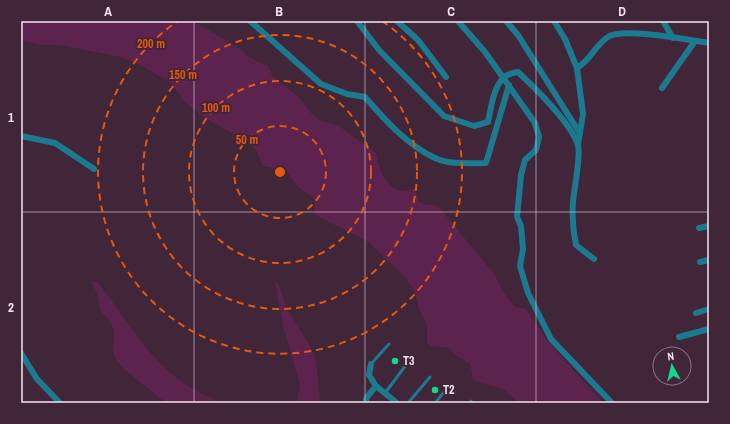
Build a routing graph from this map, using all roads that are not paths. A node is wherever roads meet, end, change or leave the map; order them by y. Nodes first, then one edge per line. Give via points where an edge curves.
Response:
1 (250, 21) edge
2 (357, 21) edge
3 (397, 21) edge
4 (458, 21) edge
5 (506, 21) edge
6 (554, 21) edge
7 (663, 21) edge
8 (673, 38) junction
9 (695, 41) junction
10 (709, 43) edge
11 (577, 68) junction
12 (446, 77) dead end
13 (504, 78) junction
14 (509, 85) junction
15 (662, 88) dead end
16 (579, 132) junction
17 (21, 136) edge
18 (578, 145) junction
19 (94, 169) dead end
20 (709, 226) edge
21 (699, 228) dead end
22 (594, 259) dead end
23 (709, 260) edge
24 (700, 262) dead end
25 (709, 310) edge
26 (696, 313) dead end
27 (709, 329) edge
28 (679, 338) dead end
29 (389, 344) dead end
30 (21, 353) edge
31 (412, 357) dead end
32 (371, 364) joint
33 (430, 376) dead end
34 (376, 386) junction
35 (449, 386) dead end
36 (385, 393) junction
37 (60, 403) edge
38 (365, 403) edge
39 (397, 403) edge
40 (408, 403) edge
41 (435, 403) edge
42 (612, 403) edge

1 - 14 street via 321,84 347,94 365,97 411,142 435,158 457,163 486,163
2 - 13 street via 379,50 444,116 474,126 488,122 495,90
3 - 12 street via 418,40
4 - 13 street
5 - 16 street
6 - 11 street
7 - 8 street
8 - 9 street
8 - 11 street via 624,33 613,35
9 - 10 street
9 - 15 street
11 - 16 street via 583,114
13 - 14 street
13 - 18 street via 518,72 567,126
14 - 42 street via 535,122 539,137 536,150 525,160 521,174 517,217 521,226 523,248 520,266 528,293 551,338
16 - 18 street
17 - 19 street via 56,143
18 - 22 street via 573,203 574,233 576,245
20 - 21 street
23 - 24 street
25 - 26 street
27 - 28 street
29 - 32 lane
30 - 37 street via 36,379
31 - 36 lane
32 - 34 street via 369,375
33 - 40 lane
34 - 36 street
34 - 38 street
35 - 41 lane
36 - 39 street

